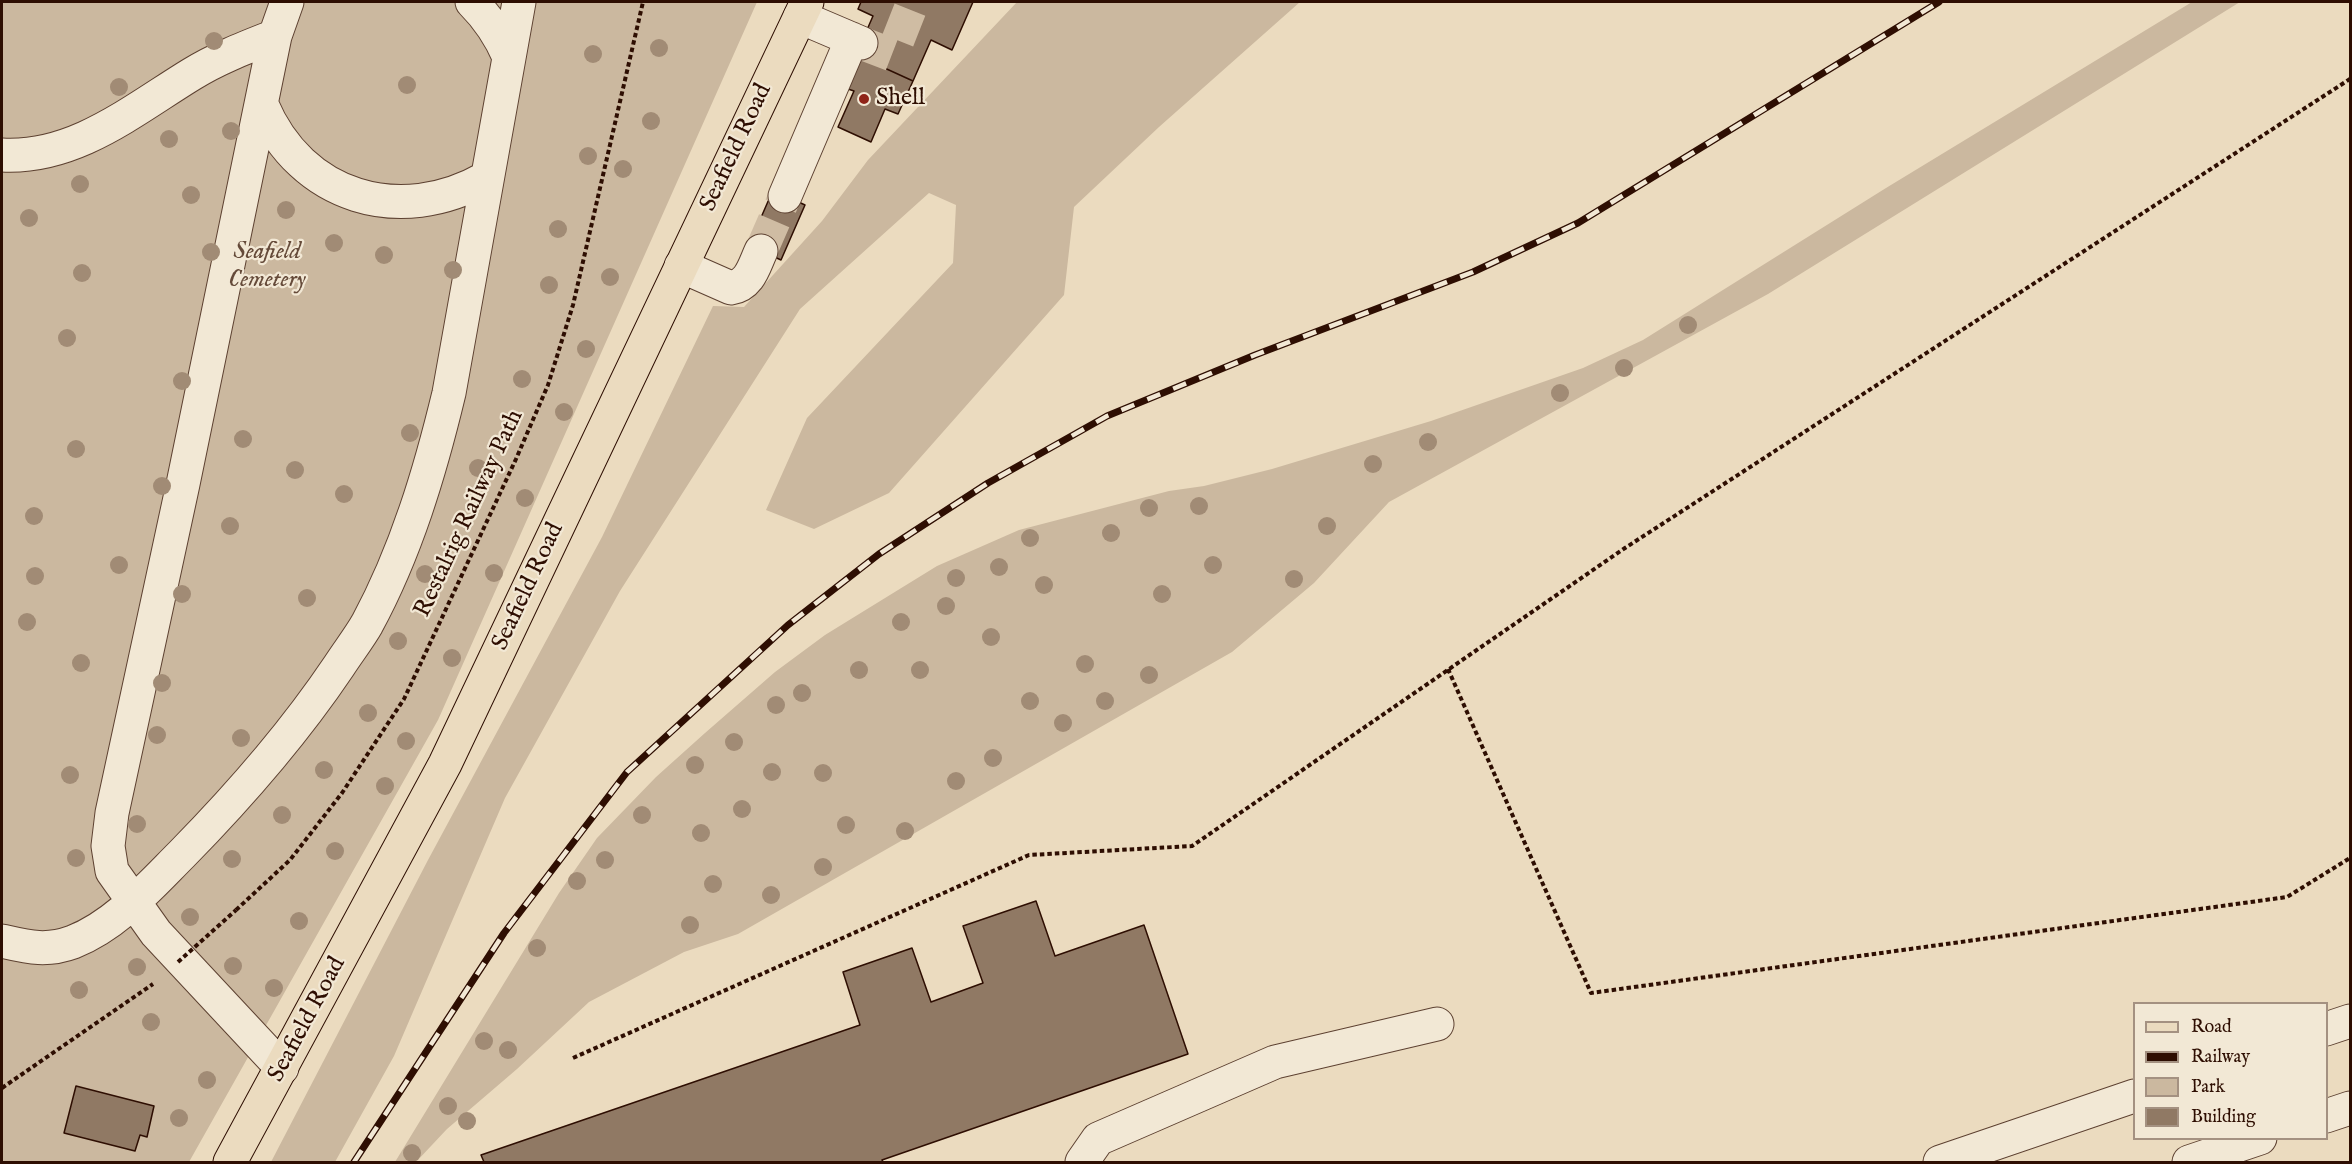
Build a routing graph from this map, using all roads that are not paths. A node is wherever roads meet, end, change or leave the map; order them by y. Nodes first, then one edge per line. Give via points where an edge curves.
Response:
1 (472, 2) edge
2 (519, 2) edge
3 (803, 9) edge
4 (285, 13) edge
5 (509, 57) junction
6 (262, 105) junction
7 (2, 155) edge
8 (486, 178) junction
9 (785, 196) tunnel mouth
10 (761, 251) tunnel mouth
11 (681, 266) junction
12 (134, 901) junction
13 (2, 940) edge
14 (2350, 1021) edge
15 (1437, 1024) dead end
16 (2328, 1028) edge
17 (282, 1068) junction
18 (2133, 1096) edge
19 (2350, 1108) edge
20 (2328, 1115) edge
21 (2254, 1140) edge
22 (230, 1162) edge
23 (1082, 1162) edge
24 (1940, 1162) edge
25 (2189, 1162) edge

1 - 5 street via 487,16
2 - 5 street
3 - 9 street via 857,41
3 - 11 main road, Seafield Road
4 - 6 street
4 - 7 street via 104,130 78,142 33,154
5 - 8 street
6 - 8 street via 280,139 299,161 322,179 357,195 395,203 424,201 452,195
6 - 12 street via 108,833 112,870
8 - 12 street via 438,436 409,528 371,616 310,709 216,819
10 - 11 street via 747,280 737,287 731,288
11 - 17 main road, Seafield Road via 446,764
12 - 13 street via 105,925 72,942 37,949
12 - 17 street via 156,933
14 - 16 street
15 - 23 street via 1275,1062 1098,1139
17 - 22 main road, Seafield Road
18 - 24 street
19 - 20 street
21 - 25 street

